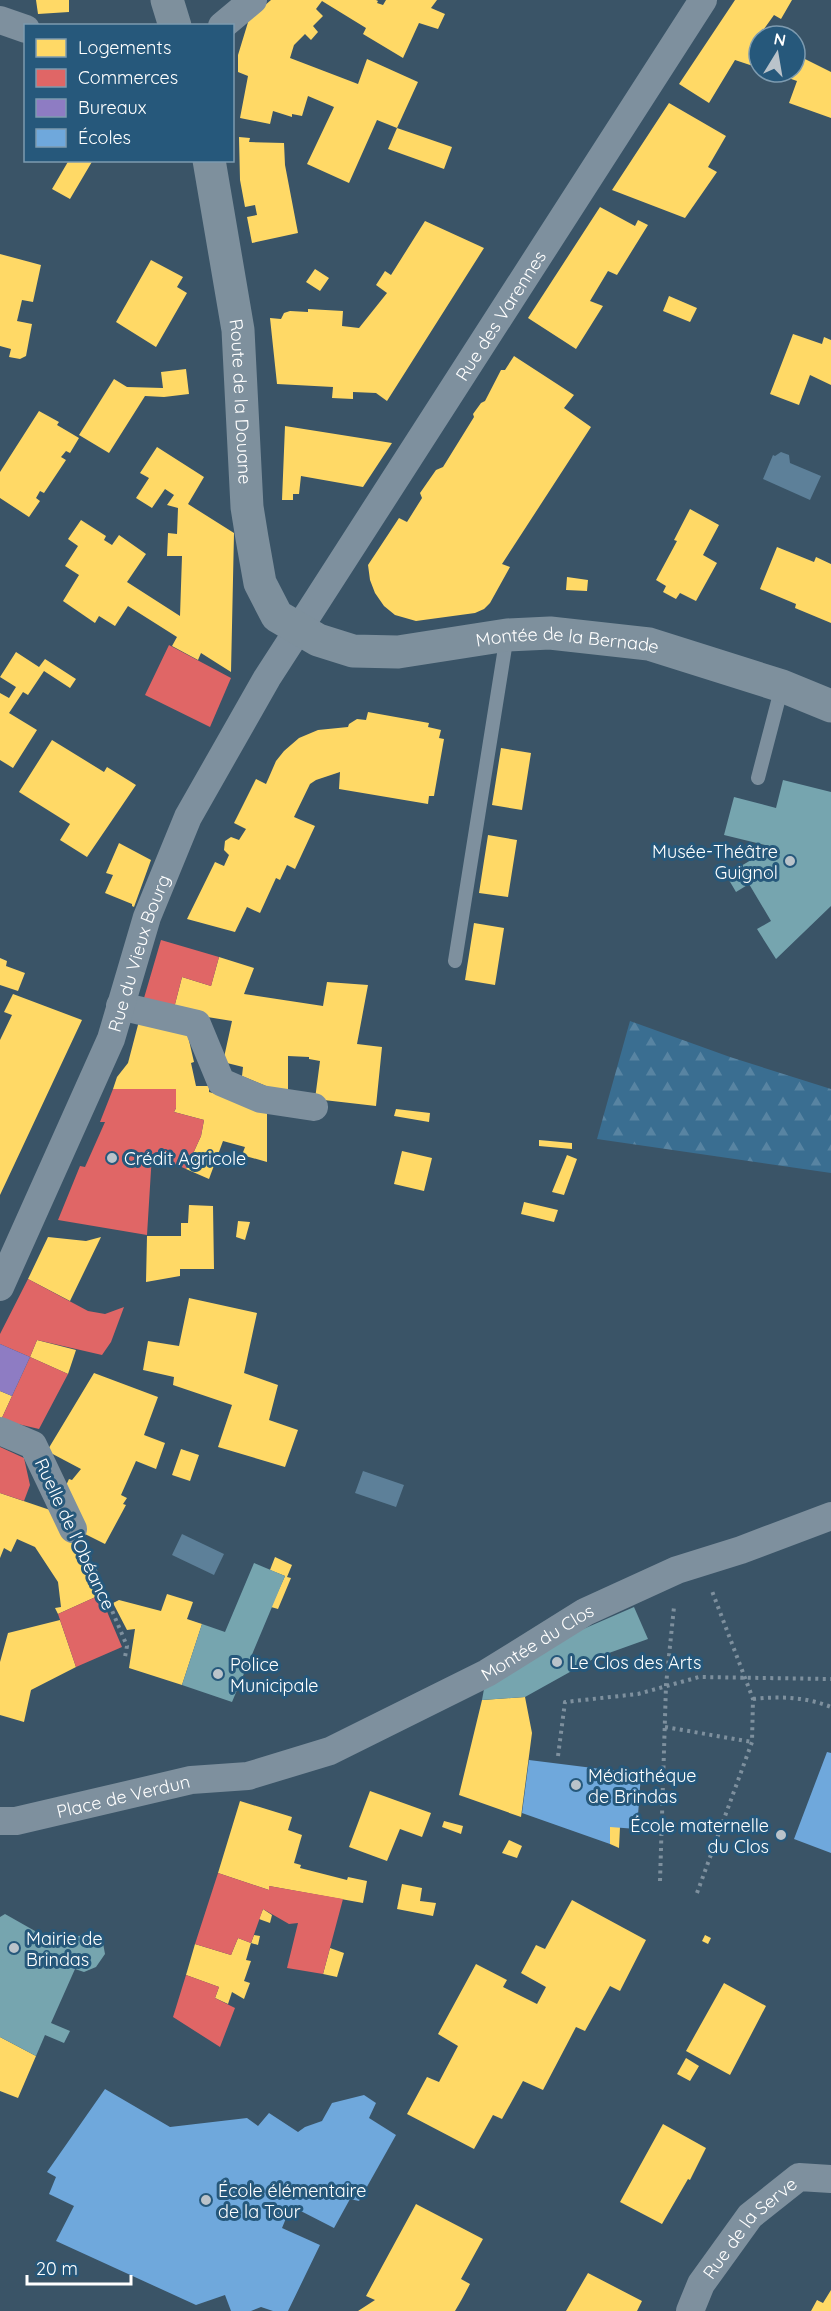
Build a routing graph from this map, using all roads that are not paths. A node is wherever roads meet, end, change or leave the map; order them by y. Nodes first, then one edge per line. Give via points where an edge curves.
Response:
1 (167, 0) edge
2 (253, 0) edge
3 (703, 0) edge
4 (0, 20) edge
5 (174, 24) edge
6 (224, 24) edge
7 (24, 28) edge
8 (209, 162) edge
9 (298, 630) junction
10 (507, 635) junction
11 (782, 687) junction
12 (831, 706) edge
13 (758, 778) dead end
14 (455, 961) dead end
15 (120, 1006) junction
16 (314, 1107) dead end
17 (0, 1287) edge
18 (0, 1431) edge
19 (831, 1516) edge
20 (73, 1529) road end
21 (248, 1776) joint
22 (0, 1821) edge
23 (831, 2179) edge
24 (690, 2311) edge

1 - 5 main road
2 - 6 street
3 - 9 street, Rue des Varennes
4 - 7 street
8 - 9 main road, Route de la Douane via 238,330 248,507 260,583 277,616
9 - 10 main road, Montée de la Bernade via 352,651 398,652
9 - 15 street, Rue du Vieux Bourg via 188,817 147,917
10 - 11 main road, Montée de la Bernade via 549,633 649,644
10 - 14 lane
11 - 12 main road, Montée de la Bernade
11 - 13 lane
15 - 16 street via 197,1024 221,1082 261,1099
15 - 17 street, Rue du Vieux Bourg via 111,1039
18 - 20 street, Ruelle de l'Obéance via 33,1445
19 - 21 street, Montée du Clos via 689,1566 585,1612 487,1673 330,1751
21 - 22 street, Place de Verdun via 191,1780 16,1821
23 - 24 street, Rue de la Serve via 799,2178 750,2216 701,2284

